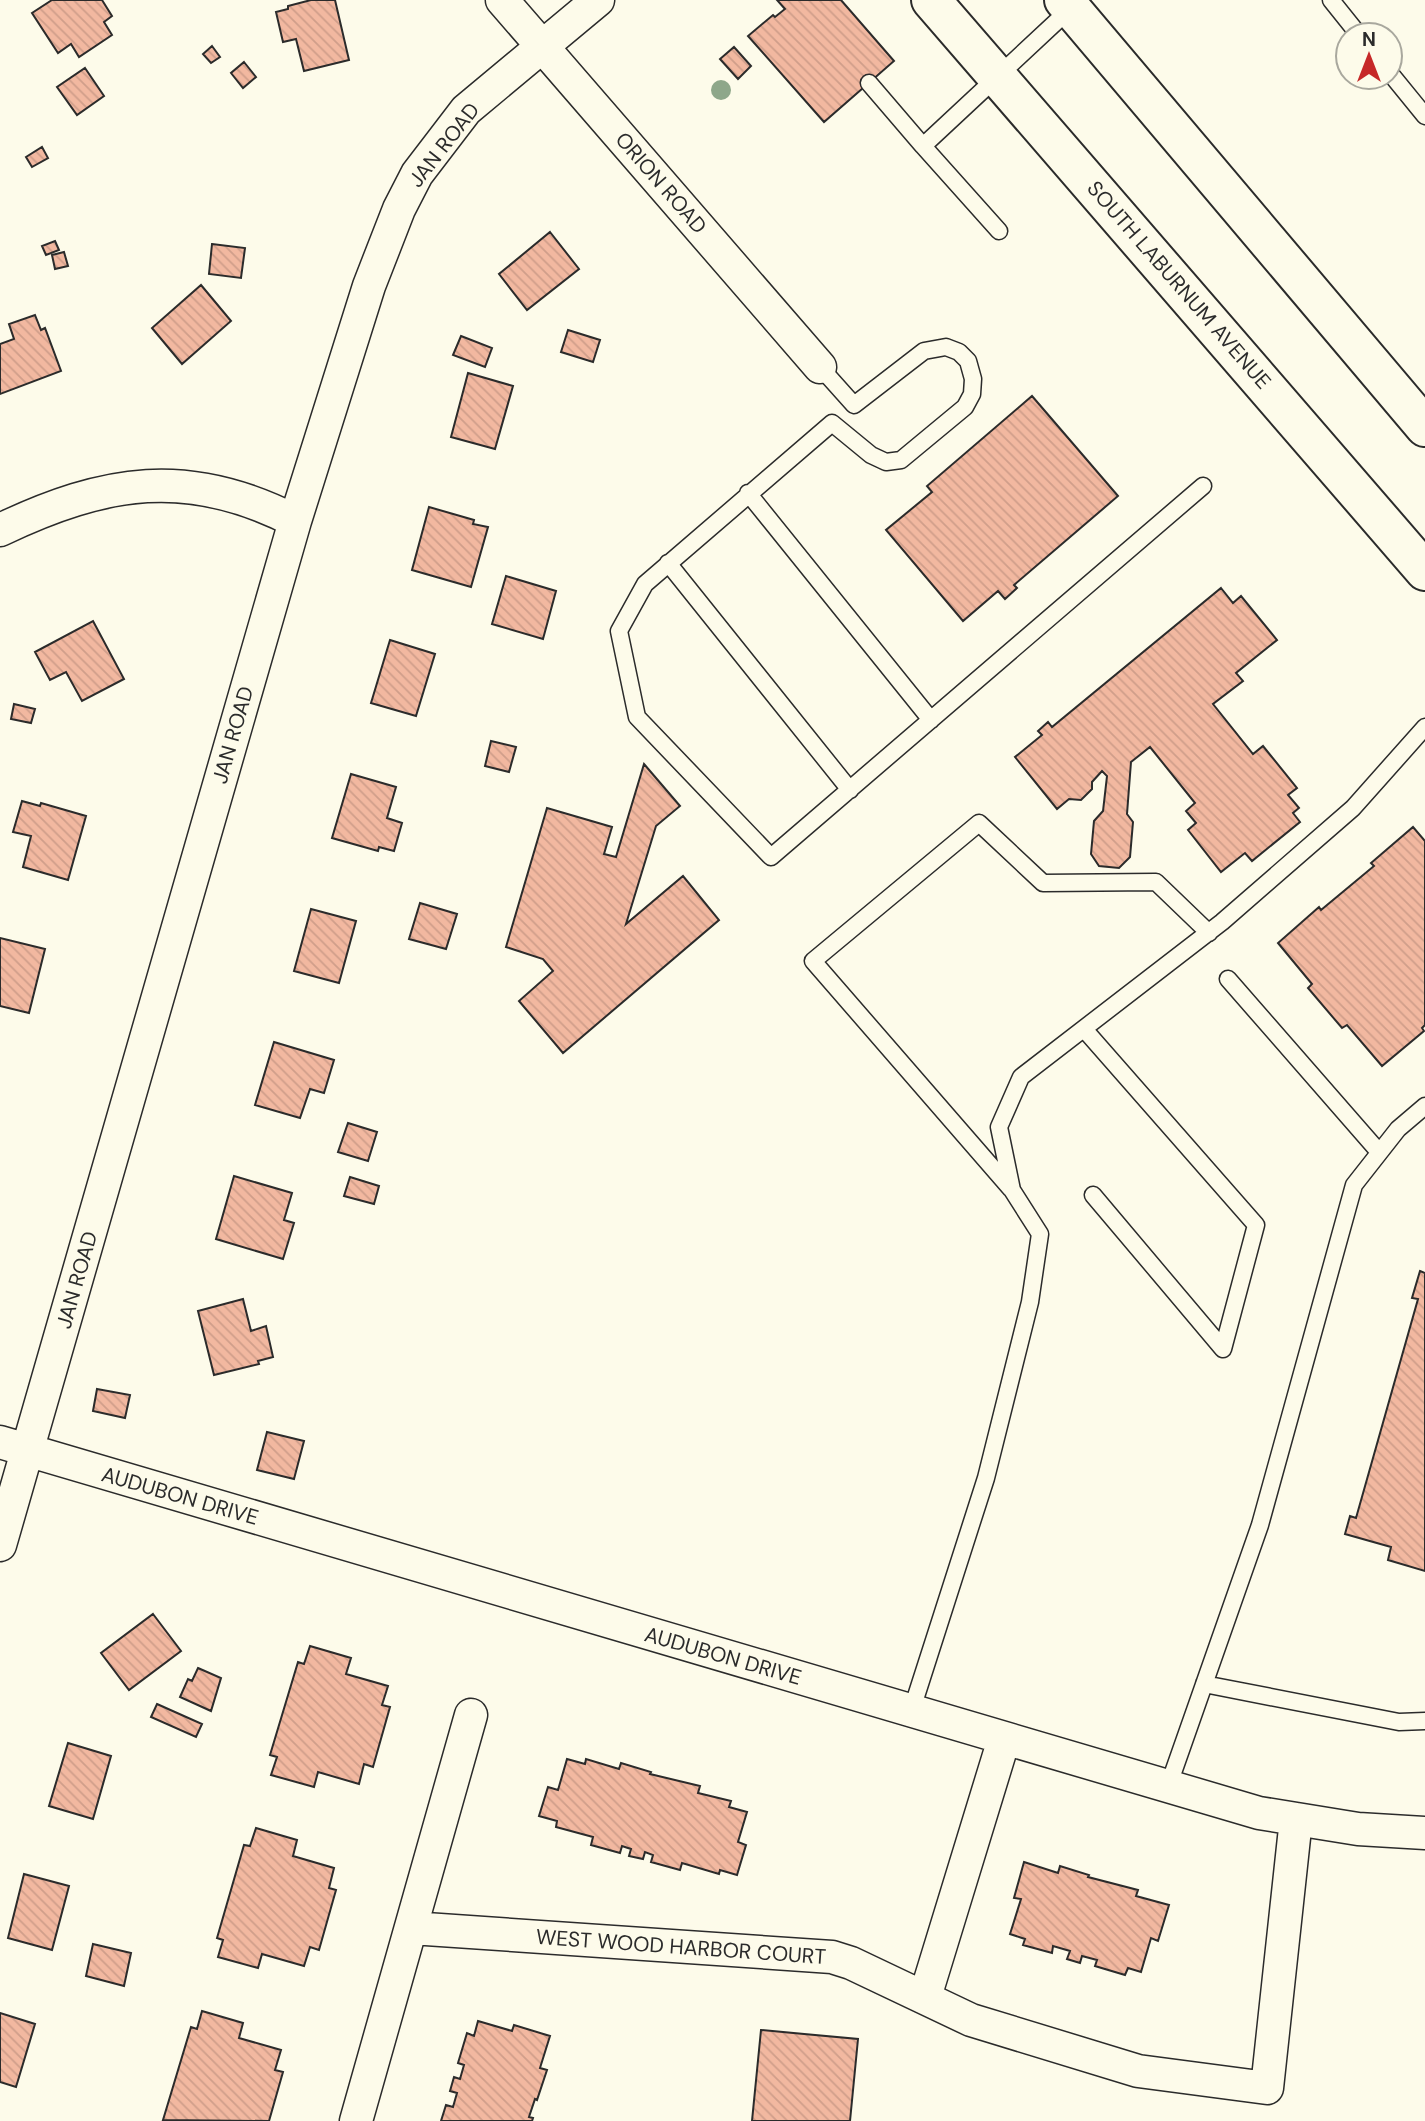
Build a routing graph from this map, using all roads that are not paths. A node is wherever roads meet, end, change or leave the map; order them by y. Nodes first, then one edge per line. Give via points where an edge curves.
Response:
1 (502, 0) edge
2 (598, 0) edge
3 (931, 0) edge
4 (1331, 0) edge
5 (1068, 4) edge
6 (1348, 21) edge
7 (543, 47) junction
8 (997, 77) junction
9 (869, 83) dead end
10 (1404, 90) edge
11 (1425, 116) edge
12 (923, 146) junction
13 (999, 231) dead end
14 (820, 367) joint
15 (853, 405) junction
16 (832, 424) junction
17 (1425, 427) edge
18 (1203, 486) dead end
19 (748, 493) junction
20 (295, 521) junction
21 (0, 530) edge
22 (668, 563) junction
23 (1425, 571) edge
24 (931, 720) junction
25 (1425, 727) edge
26 (850, 790) junction
27 (1209, 933) junction
28 (1228, 979) dead end
29 (1084, 1029) junction
30 (1425, 1107) edge
31 (1380, 1153) junction
32 (1012, 1190) junction
33 (1093, 1195) dead end
34 (14, 1446) edge
35 (0, 1545) edge
36 (1204, 1684) junction
37 (911, 1712) junction
38 (471, 1715) dead end
39 (1425, 1721) edge
40 (1004, 1739) junction
41 (1168, 1787) junction
42 (1296, 1819) junction
43 (1425, 1833) edge
44 (411, 1928) junction
45 (925, 1997) junction
46 (356, 2121) edge

1 - 7 street, ORION ROAD
2 - 7 street, JAN ROAD
3 - 8 main road, SOUTH LABURNUM AVENUE
4 - 6 lane
5 - 8 lane
5 - 17 main road
7 - 14 street, ORION ROAD
7 - 20 street, JAN ROAD via 466,110 417,174 369,286
8 - 12 lane
8 - 23 main road, SOUTH LABURNUM AVENUE
9 - 12 lane
10 - 11 lane
12 - 13 lane
14 - 15 lane
15 - 16 lane
15 - 16 lane via 924,351 946,347 968,361 973,379 965,407 901,460 886,462 871,455
16 - 19 lane
18 - 24 lane
19 - 22 lane
19 - 24 lane
20 - 21 street via 220,491 141,485 98,492
20 - 34 street, JAN ROAD
22 - 26 lane
22 - 26 lane via 645,584 619,631 637,718 771,857
24 - 26 lane
25 - 27 lane via 1353,808
27 - 29 lane
27 - 32 lane via 1156,882 1043,883 979,823 813,961
28 - 31 lane
29 - 32 lane via 1021,1077 999,1127
29 - 33 lane via 1256,1225 1223,1349
30 - 31 lane via 1398,1129
31 - 36 lane via 1354,1185 1259,1525
32 - 37 lane via 1040,1234 1030,1302 986,1478
34 - 35 street, JAN ROAD
34 - 37 street, AUDUBON DRIVE
36 - 39 lane via 1399,1722
36 - 41 lane
37 - 40 street, AUDUBON DRIVE
38 - 44 street
40 - 41 street, AUDUBON DRIVE
40 - 45 street
41 - 42 street, AUDUBON DRIVE
42 - 43 street, AUDUBON DRIVE
42 - 45 street, WEST WOOD HARBOR COURT via 1267,2088 1138,2071 971,2020
44 - 45 street, WEST WOOD HARBOR COURT via 832,1957
44 - 46 street

